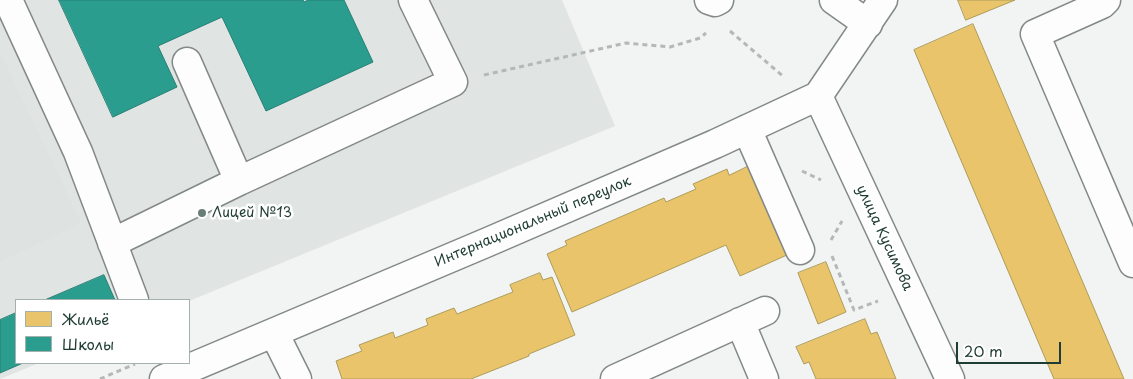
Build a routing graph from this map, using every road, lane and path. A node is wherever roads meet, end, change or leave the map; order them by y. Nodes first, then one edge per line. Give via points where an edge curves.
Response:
1 (8, 0) edge
2 (413, 0) edge
3 (709, 0) edge
4 (719, 0) edge
5 (834, 0) edge
6 (883, 0) edge
7 (1106, 0) edge
8 (868, 24) junction
9 (726, 28) dead end
10 (706, 32) dead end
11 (187, 62) dead end
12 (453, 82) junction
13 (814, 98) junction
14 (747, 129) junction
15 (239, 182) junction
16 (112, 243) junction
17 (800, 250) dead end
18 (829, 250) dead end
19 (1133, 263) edge
20 (134, 299) edge
21 (879, 301) dead end
22 (765, 311) dead end
23 (740, 322) junction
24 (274, 333) junction
25 (136, 364) edge
26 (158, 364) edge
27 (100, 379) edge
28 (164, 379) edge
29 (297, 379) edge
30 (615, 379) edge
31 (764, 379) edge
32 (950, 379) edge

1 - 16 street via 78,152
2 - 12 street
3 - 4 street
5 - 8 street
6 - 8 street
7 - 19 street via 1036,34
8 - 13 street
9 - 13 path
10 - 12 path via 700,38 670,47 626,43
11 - 15 street
12 - 15 street
13 - 14 street, Интернациональный переулок
13 - 32 street, улица Кусимова
14 - 17 street
14 - 24 street, Интернациональный переулок
15 - 16 street
16 - 20 street
18 - 21 path via 854,310
22 - 23 street
23 - 30 street
23 - 31 street
24 - 28 street, Интернациональный переулок
24 - 29 street
25 - 27 path
26 - 28 street

